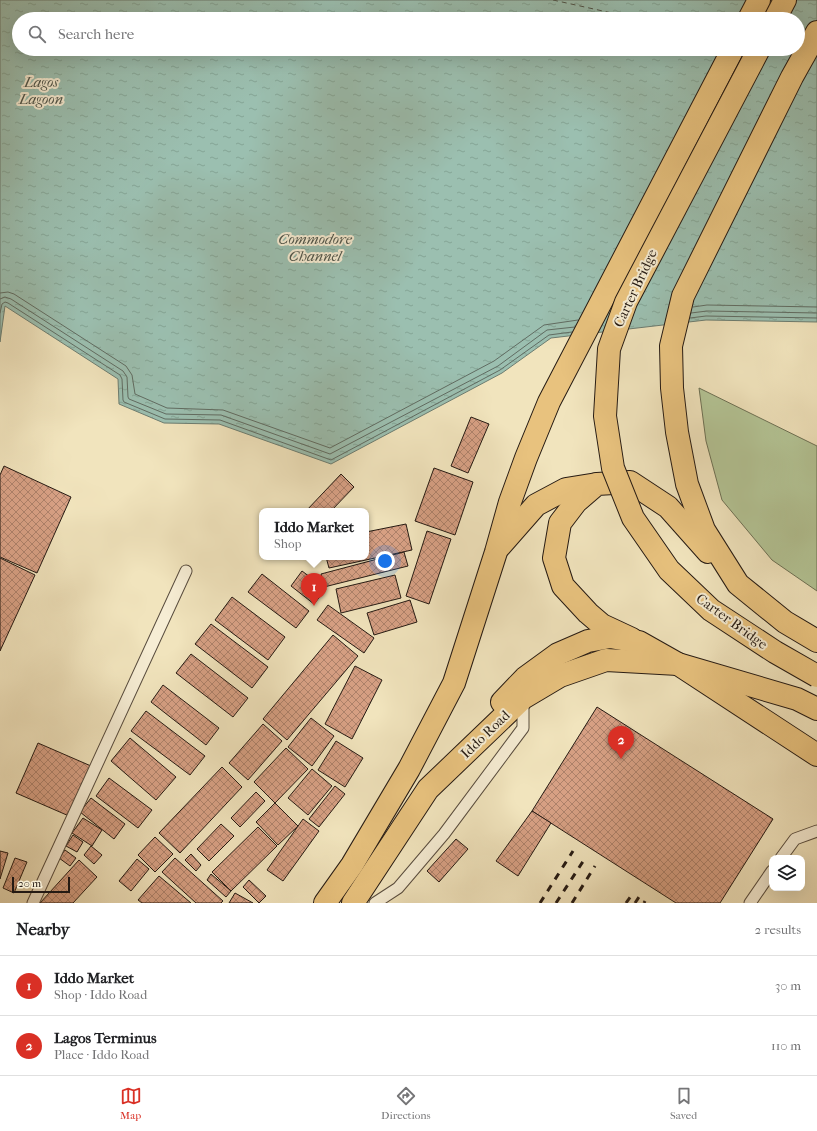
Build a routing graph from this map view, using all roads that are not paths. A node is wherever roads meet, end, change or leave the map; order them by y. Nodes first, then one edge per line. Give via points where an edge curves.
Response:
1 (759, 0) edge
2 (785, 0) edge
3 (753, 12) edge
4 (779, 12) edge
5 (817, 32) edge
6 (805, 54) edge
7 (729, 56) edge
8 (755, 56) edge
9 (804, 56) edge
10 (597, 484) junction
11 (496, 552) junction
12 (186, 571) dead end
13 (738, 584) junction
14 (817, 641) edge
15 (638, 642) junction
16 (678, 664) junction
17 (817, 676) edge
18 (523, 698) junction
19 (817, 709) edge
20 (817, 755) edge
21 (428, 789) junction
22 (817, 831) edge
23 (783, 855) edge
24 (769, 875) edge
25 (33, 903) edge
26 (325, 903) edge
27 (352, 903) edge
28 (375, 903) edge
29 (750, 903) edge

1 - 3 main road
2 - 4 main road
5 - 6 main road
7 - 11 main road via 549,402 512,495
8 - 17 main road, Carter Bridge, bridge via 626,302 609,349 606,416 613,468 633,518 669,570 711,610
9 - 13 main road via 683,296 671,346 672,388 687,484 704,530
10 - 11 main road via 566,489 536,505
10 - 13 main road via 630,482 668,507
10 - 15 main road via 576,502 560,523 554,558 563,586 588,613 602,625
11 - 26 main road via 454,683 394,794 352,865
12 - 25 lane
13 - 14 main road via 785,622
15 - 16 main road
15 - 21 main road via 610,638 588,641 558,654 525,678
16 - 18 main road, Iddo Road via 606,660 560,676
16 - 19 main road via 797,699
16 - 20 main road
18 - 21 main road, Iddo Road
18 - 28 lane via 523,728 444,834 398,888
21 - 27 main road, Iddo Road
22 - 23 lane via 795,839
24 - 29 lane

